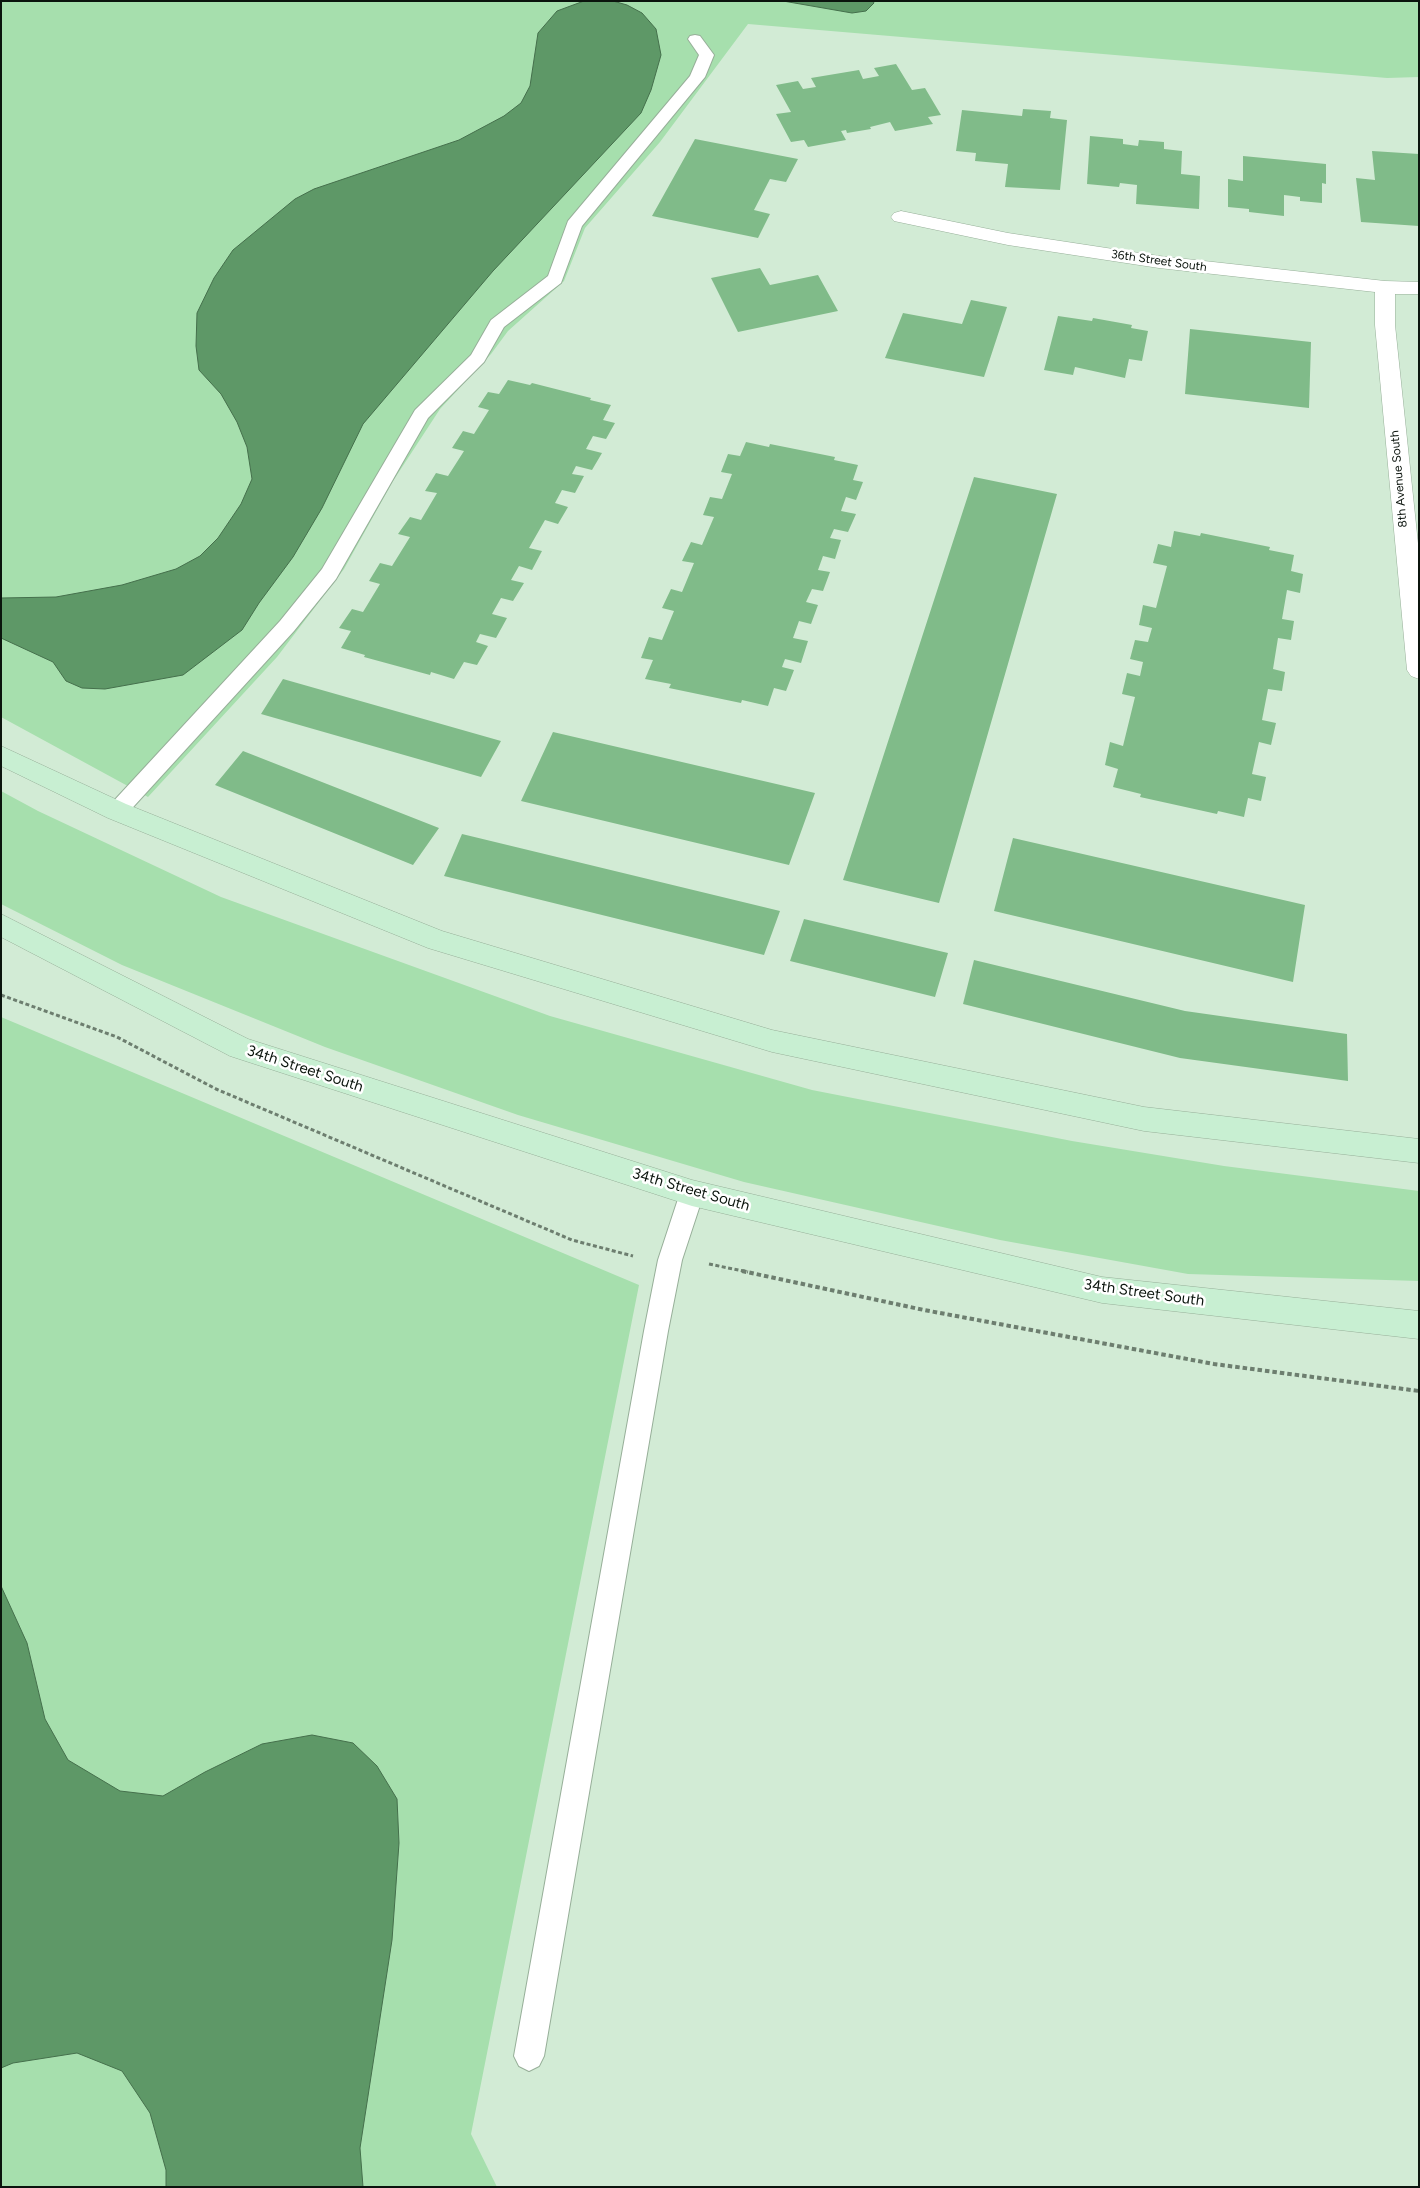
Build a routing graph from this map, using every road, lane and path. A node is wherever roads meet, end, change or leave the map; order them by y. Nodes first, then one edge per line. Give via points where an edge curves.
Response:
1 (696, 39) dead end
2 (901, 216) dead end
3 (1385, 287) junction
4 (1419, 288) edge
5 (1419, 670) edge
6 (1, 755) edge
7 (117, 811) junction
8 (1, 926) edge
9 (1419, 1151) edge
10 (692, 1193) junction
11 (1419, 1325) edge
12 (529, 2056) dead end

1 - 7 lane via 707,54 697,77 574,226 556,279 497,324 478,358 421,414 329,574 287,626
2 - 3 street, 36th Street South via 1008,238 1159,262
3 - 4 street, 36th Street South
3 - 5 street, 8th Avenue South via 1385,325
6 - 7 main road
7 - 9 main road via 437,940 772,1041 1144,1119
8 - 10 main road, 34th Street South via 240,1048
10 - 11 main road, 34th Street South via 1102,1290
10 - 12 lane via 670,1260 656,1331

